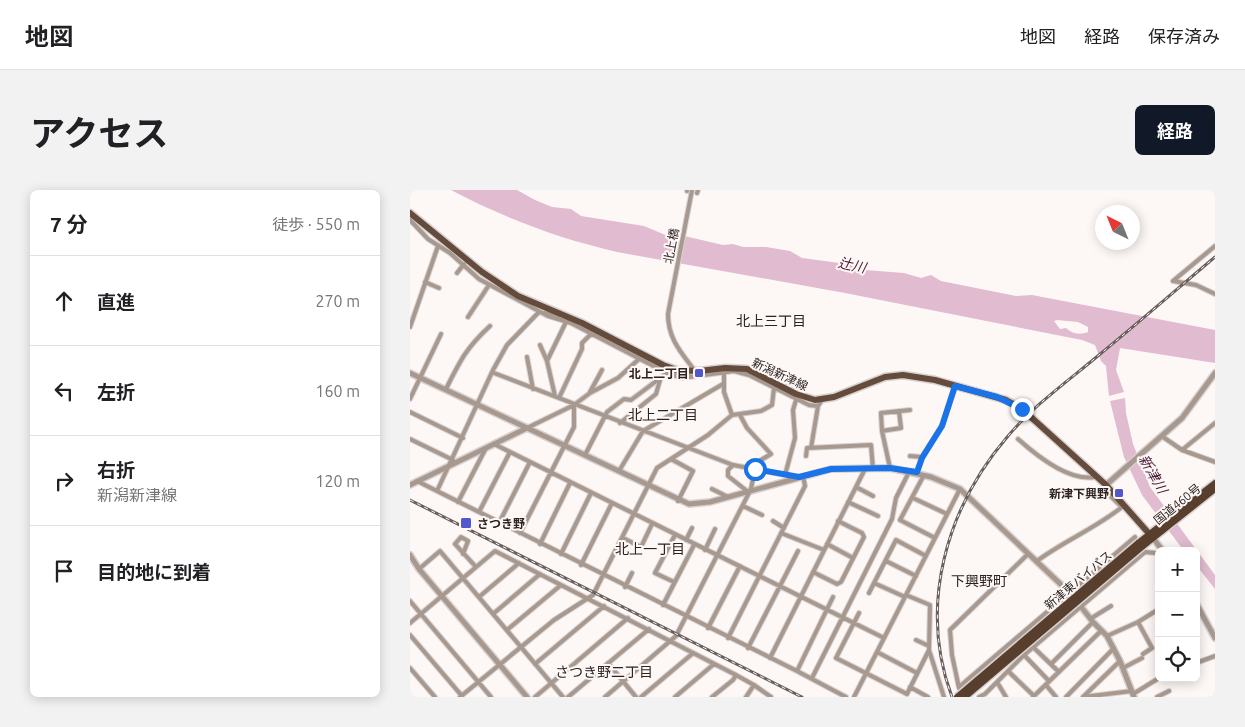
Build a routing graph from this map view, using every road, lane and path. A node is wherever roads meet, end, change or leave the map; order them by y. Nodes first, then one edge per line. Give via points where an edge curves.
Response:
1 (692, 190) edge
2 (410, 213) edge
3 (410, 220) edge
4 (438, 246) junction
5 (1215, 246) edge
6 (464, 264) junction
7 (456, 273) dead end
8 (425, 282) junction
9 (489, 286) junction
10 (439, 288) dead end
11 (1215, 294) edge
12 (412, 311) edge
13 (539, 312) junction
14 (468, 317) dead end
15 (566, 319) junction
16 (490, 326) dead end
17 (410, 327) edge
18 (441, 334) dead end
19 (591, 334) junction
20 (540, 346) dead end
21 (527, 357) dead end
22 (639, 359) junction
23 (547, 361) junction
24 (602, 370) dead end
25 (697, 371) junction
26 (410, 373) edge
27 (494, 373) junction
28 (667, 373) junction
29 (724, 373) junction
30 (1215, 373) edge
31 (421, 377) junction
32 (660, 380) junction
33 (723, 384) junction
34 (955, 386) junction
35 (774, 388) junction
36 (446, 389) junction
37 (533, 389) junction
38 (590, 392) junction
39 (557, 397) junction
40 (410, 399) edge
41 (796, 400) junction
42 (820, 403) junction
43 (478, 405) junction
44 (574, 405) junction
45 (910, 410) dead end
46 (899, 411) junction
47 (410, 412) edge
48 (732, 415) junction
49 (740, 415) junction
50 (605, 417) junction
51 (620, 423) junction
52 (1215, 423) edge
53 (527, 428) junction
54 (643, 431) junction
55 (882, 431) junction
56 (1163, 437) junction
57 (463, 438) junction
58 (1018, 439) dead end
59 (410, 440) edge
60 (494, 444) junction
61 (565, 445) junction
62 (486, 447) junction
63 (812, 448) junction
64 (687, 449) junction
65 (1182, 450) junction
66 (510, 452) junction
67 (585, 455) junction
68 (806, 456) dead end
69 (910, 456) dead end
70 (922, 458) junction
71 (670, 460) junction
72 (452, 462) junction
73 (530, 462) junction
74 (1215, 462) edge
75 (733, 465) junction
76 (890, 468) junction
77 (755, 469) junction
78 (865, 469) junction
79 (873, 469) junction
80 (619, 471) junction
81 (550, 472) junction
82 (909, 472) junction
83 (917, 472) junction
84 (924, 474) junction
85 (785, 475) junction
86 (801, 476) junction
87 (1095, 477) junction
88 (416, 481) junction
89 (570, 482) junction
90 (1215, 482) edge
91 (410, 485) edge
92 (649, 485) junction
93 (856, 486) junction
94 (1107, 486) junction
95 (712, 489) dead end
96 (960, 489) junction
97 (1215, 489) edge
98 (749, 490) junction
99 (437, 492) junction
100 (591, 493) junction
101 (873, 496) dead end
102 (728, 497) junction
103 (913, 498) junction
104 (678, 501) junction
105 (458, 502) junction
106 (848, 502) junction
107 (612, 503) junction
108 (743, 506) junction
109 (479, 512) junction
110 (1179, 512) junction
111 (947, 514) junction
112 (634, 515) junction
113 (762, 515) dead end
114 (878, 516) dead end
115 (773, 521) dead end
116 (838, 521) junction
117 (498, 523) junction
118 (652, 524) junction
119 (692, 528) dead end
120 (784, 528) junction
121 (715, 529) dead end
122 (520, 533) junction
123 (781, 533) junction
124 (675, 535) junction
125 (1151, 536) junction
126 (623, 538) junction
127 (935, 538) junction
128 (686, 540) junction
129 (1138, 542) junction
130 (540, 544) junction
131 (827, 544) junction
132 (694, 545) junction
133 (1160, 547) edge
134 (705, 550) junction
135 (824, 550) junction
136 (798, 551) dead end
137 (463, 554) dead end
138 (561, 554) junction
139 (718, 554) junction
140 (1028, 554) junction
141 (1155, 554) edge
142 (410, 555) edge
143 (926, 556) junction
144 (853, 558) junction
145 (886, 561) junction
146 (1037, 561) junction
147 (519, 563) junction
148 (581, 565) junction
149 (740, 566) junction
150 (476, 567) junction
151 (419, 568) junction
152 (813, 572) junction
153 (632, 573) dead end
154 (540, 574) junction
155 (603, 576) junction
156 (760, 576) junction
157 (916, 576) junction
158 (463, 578) junction
159 (674, 582) junction
160 (874, 583) junction
161 (561, 585) junction
162 (780, 586) junction
163 (625, 587) junction
164 (869, 593) dead end
165 (1071, 594) junction
166 (442, 596) junction
167 (906, 596) junction
168 (479, 597) junction
169 (800, 597) junction
170 (834, 597) dead end
171 (589, 598) junction
172 (410, 601) edge
173 (664, 605) junction
174 (604, 606) junction
175 (1081, 606) junction
176 (1111, 606) dead end
177 (829, 610) junction
178 (1200, 610) edge
179 (1155, 611) edge
180 (859, 613) dead end
181 (421, 614) junction
182 (493, 614) junction
183 (686, 617) junction
184 (843, 617) junction
185 (628, 618) junction
186 (1092, 620) junction
187 (1138, 622) junction
188 (410, 623) edge
189 (854, 623) junction
190 (708, 628) junction
191 (649, 629) junction
192 (507, 630) junction
193 (1101, 631) junction
194 (410, 635) edge
195 (1108, 636) junction
196 (728, 638) junction
197 (884, 638) junction
198 (1215, 638) edge
199 (916, 640) dead end
200 (672, 641) junction
201 (1034, 647) junction
202 (521, 648) junction
203 (748, 648) junction
204 (929, 648) junction
205 (1114, 648) junction
206 (878, 652) junction
207 (692, 654) junction
208 (1024, 655) junction
209 (1215, 656) edge
210 (770, 658) junction
211 (1120, 661) junction
212 (1200, 662) edge
213 (608, 663) junction
214 (535, 664) junction
215 (714, 664) junction
216 (1051, 664) junction
217 (499, 665) junction
218 (410, 668) edge
219 (1123, 668) junction
220 (797, 670) junction
221 (1008, 671) junction
222 (917, 672) junction
223 (1059, 672) junction
224 (866, 674) junction
225 (736, 675) junction
226 (812, 678) junction
227 (1155, 680) edge
228 (1050, 681) junction
229 (478, 682) junction
230 (624, 682) junction
231 (997, 682) junction
232 (551, 683) junction
233 (754, 685) junction
234 (1046, 685) junction
235 (910, 687) junction
236 (959, 687) junction
237 (1169, 691) dead end
238 (1133, 694) edge
239 (1121, 695) edge
240 (461, 696) edge
241 (925, 696) edge
242 (986, 696) edge
243 (1099, 696) edge
244 (434, 697) edge
245 (491, 697) edge
246 (527, 697) edge
247 (535, 697) edge
248 (563, 697) edge
249 (568, 697) edge
250 (605, 697) edge
251 (636, 697) edge
252 (641, 697) edge
253 (675, 697) edge
254 (712, 697) edge
255 (746, 697) edge
256 (771, 697) edge
257 (846, 697) edge
258 (854, 697) edge
259 (944, 697) edge
260 (957, 697) edge
261 (964, 697) edge
262 (979, 697) edge
263 (1006, 697) edge
264 (1034, 697) edge
265 (1056, 697) edge
266 (1066, 697) edge
267 (1083, 697) edge
268 (1157, 697) edge

1 - 25 street, 北上橋 via 668,314 674,343
2 - 15 main road, 新潟新津線 via 494,281
3 - 4 street
4 - 6 street
4 - 8 street
5 - 11 street via 1173,281 1196,285
6 - 7 street
6 - 9 street
8 - 10 street
8 - 12 street
9 - 13 street
9 - 14 street
12 - 17 street
13 - 15 street
13 - 27 street via 507,345
15 - 19 street
15 - 23 street
15 - 25 main road, 新潟新津線 via 663,365
16 - 36 street via 460,358
18 - 31 street
19 - 22 street
19 - 39 street via 582,343 582,349
20 - 23 street
21 - 37 street
22 - 28 street
22 - 38 street via 618,378
23 - 39 street
24 - 38 street
25 - 28 street
25 - 29 street
25 - 42 main road, 新潟新津線 via 747,370
26 - 31 street
27 - 37 street
27 - 43 street
28 - 29 street via 682,378
28 - 32 street
29 - 33 street
29 - 35 street via 749,374
30 - 56 street via 1182,418
31 - 36 street
31 - 40 street
32 - 50 street via 631,400 624,399
32 - 51 street via 656,394
33 - 48 street
33 - 54 street
34 - 42 main road via 915,376 896,376 876,380
34 - 70 street via 942,426
34 - 87 main road via 1014,403
35 - 41 street
35 - 49 street via 772,405
36 - 43 street
37 - 39 street
38 - 44 street
39 - 44 street
41 - 42 street via 809,406
41 - 85 street via 793,410 795,438
42 - 63 street
43 - 53 street
43 - 57 street
44 - 50 street
44 - 53 street
44 - 61 street via 574,427
45 - 46 street
46 - 55 street via 881,413
46 - 55 street via 901,428
47 - 57 street
48 - 49 street
48 - 64 street
49 - 77 street via 747,428 771,454 756,464
50 - 51 street
50 - 67 street
51 - 54 street
52 - 65 street
53 - 60 street
53 - 61 street
54 - 64 street
54 - 80 street
55 - 76 street
56 - 65 street
56 - 94 street
57 - 72 street
58 - 87 street via 1074,476
59 - 72 street
60 - 62 street
60 - 66 street
61 - 67 street
61 - 81 street
62 - 72 street
62 - 105 street
63 - 68 street via 807,448
63 - 79 street via 871,445
64 - 71 street
64 - 75 street
65 - 74 street
66 - 73 street
66 - 109 street
67 - 80 street
69 - 70 street
70 - 83 street
71 - 92 street via 657,468
71 - 104 street via 693,471
72 - 88 street
72 - 99 street
73 - 81 street
73 - 117 street
75 - 77 street
75 - 98 street via 728,476
76 - 79 street
76 - 82 street
77 - 85 street
77 - 98 street
78 - 79 street
78 - 86 street via 831,469
78 - 93 street
80 - 92 street
81 - 89 street
81 - 122 street
82 - 83 street
82 - 184 street via 896,498 892,519
83 - 84 street
84 - 96 street
84 - 103 street
85 - 86 street
86 - 98 street
86 - 120 street via 805,486
87 - 94 main road
88 - 91 street
88 - 99 street
89 - 100 street
89 - 130 street
90 - 110 highway
92 - 104 street
92 - 112 street
93 - 101 street
93 - 106 street
94 - 125 main road
94 - 146 street via 1104,490 1122,507
95 - 102 street
96 - 111 street
96 - 140 street
97 - 110 highway, 国道460号
98 - 102 street
98 - 108 street
99 - 105 street
100 - 107 street
100 - 138 street
102 - 104 street via 689,504
103 - 111 street
103 - 127 street via 900,520
105 - 109 street
106 - 114 street
106 - 116 street
107 - 112 street
107 - 148 street
108 - 113 street
108 - 139 street
109 - 117 street
110 - 125 highway, 国道460号
111 - 127 street
112 - 118 street
112 - 126 street
115 - 120 street
116 - 131 street
116 - 144 street via 864,537
117 - 122 street
118 - 124 street
118 - 126 street via 641,547
119 - 128 street
120 - 123 street
121 - 134 street
122 - 130 street
123 - 135 street
123 - 156 street
124 - 128 street
124 - 159 street via 655,573
125 - 129 highway, 新津東バイパス
125 - 133 street
126 - 155 street
127 - 143 street
128 - 132 street
129 - 165 street
129 - 260 highway, 新津東バイパス, bridge
129 - 261 highway, 新津東バイパス, bridge
130 - 138 street
131 - 135 street
131 - 144 street
132 - 134 street
132 - 159 street
134 - 139 street
135 - 152 street
136 - 162 street
137 - 150 street
138 - 148 street
139 - 149 street
139 - 183 street
140 - 146 street
140 - 236 street via 950,630
141 - 175 street via 1145,552
142 - 151 street
143 - 145 street via 896,540
143 - 157 street
144 - 152 street via 837,584
145 - 157 street
145 - 160 street
146 - 165 street
147 - 150 street via 495,551
147 - 154 street
147 - 168 street
148 - 155 street
149 - 156 street
149 - 190 street
150 - 158 street
151 - 158 street via 440,551
151 - 166 street
152 - 169 street
153 - 163 street
154 - 161 street
154 - 182 street
155 - 163 street
155 - 171 street
156 - 162 street
156 - 196 street
157 - 167 street
158 - 166 street
158 - 168 street
159 - 173 street
160 - 164 street
160 - 167 street
161 - 171 street
161 - 192 street
162 - 169 street
162 - 203 street
163 - 173 street
165 - 175 street
165 - 236 street
166 - 181 street
166 - 217 street
167 - 197 street
167 - 204 street via 930,605
168 - 182 street
169 - 177 street
169 - 210 street
170 - 177 street
171 - 174 street
171 - 202 street via 554,620
172 - 181 street
173 - 183 street
174 - 185 street
174 - 214 street
175 - 186 street
175 - 201 street
176 - 186 street
177 - 184 street
177 - 220 street
178 - 198 street
179 - 187 street
180 - 189 street
181 - 188 street
181 - 229 street
182 - 192 street
183 - 190 street
183 - 200 street
184 - 189 street
184 - 226 street
185 - 191 street
185 - 232 street
186 - 193 street
186 - 216 street
187 - 195 street
187 - 219 street via 1152,648
189 - 197 street
189 - 224 street via 836,658
190 - 196 street
191 - 200 street
191 - 213 street
192 - 202 street
193 - 195 street
193 - 223 street
194 - 240 street
195 - 205 street
196 - 203 street
197 - 206 street
199 - 204 street
200 - 207 street
200 - 230 street
201 - 208 street
201 - 216 street
202 - 214 street
202 - 217 street
203 - 210 street
204 - 222 street
204 - 259 street
205 - 211 street
205 - 266 street
206 - 222 street
206 - 224 street
207 - 215 street
207 - 252 street
208 - 221 street
208 - 228 street
209 - 212 street
210 - 220 street
211 - 219 street
211 - 267 street
213 - 230 street
213 - 249 street
214 - 232 street
215 - 225 street
215 - 253 street
216 - 223 street
217 - 229 street
217 - 246 street
218 - 244 street
219 - 238 street
220 - 226 street
221 - 231 street
221 - 264 street
222 - 235 street
223 - 228 street
224 - 235 street via 907,694
224 - 258 street
225 - 233 street
225 - 254 street
226 - 257 street
227 - 238 street
228 - 234 street
229 - 240 street
229 - 245 street
230 - 250 street
230 - 251 street
231 - 242 street
231 - 263 street
232 - 247 street
232 - 248 street
233 - 255 street
233 - 256 street
234 - 264 street
234 - 265 street
235 - 241 street
236 - 261 street
237 - 268 street
238 - 239 street
239 - 243 street
242 - 262 street
243 - 267 street

